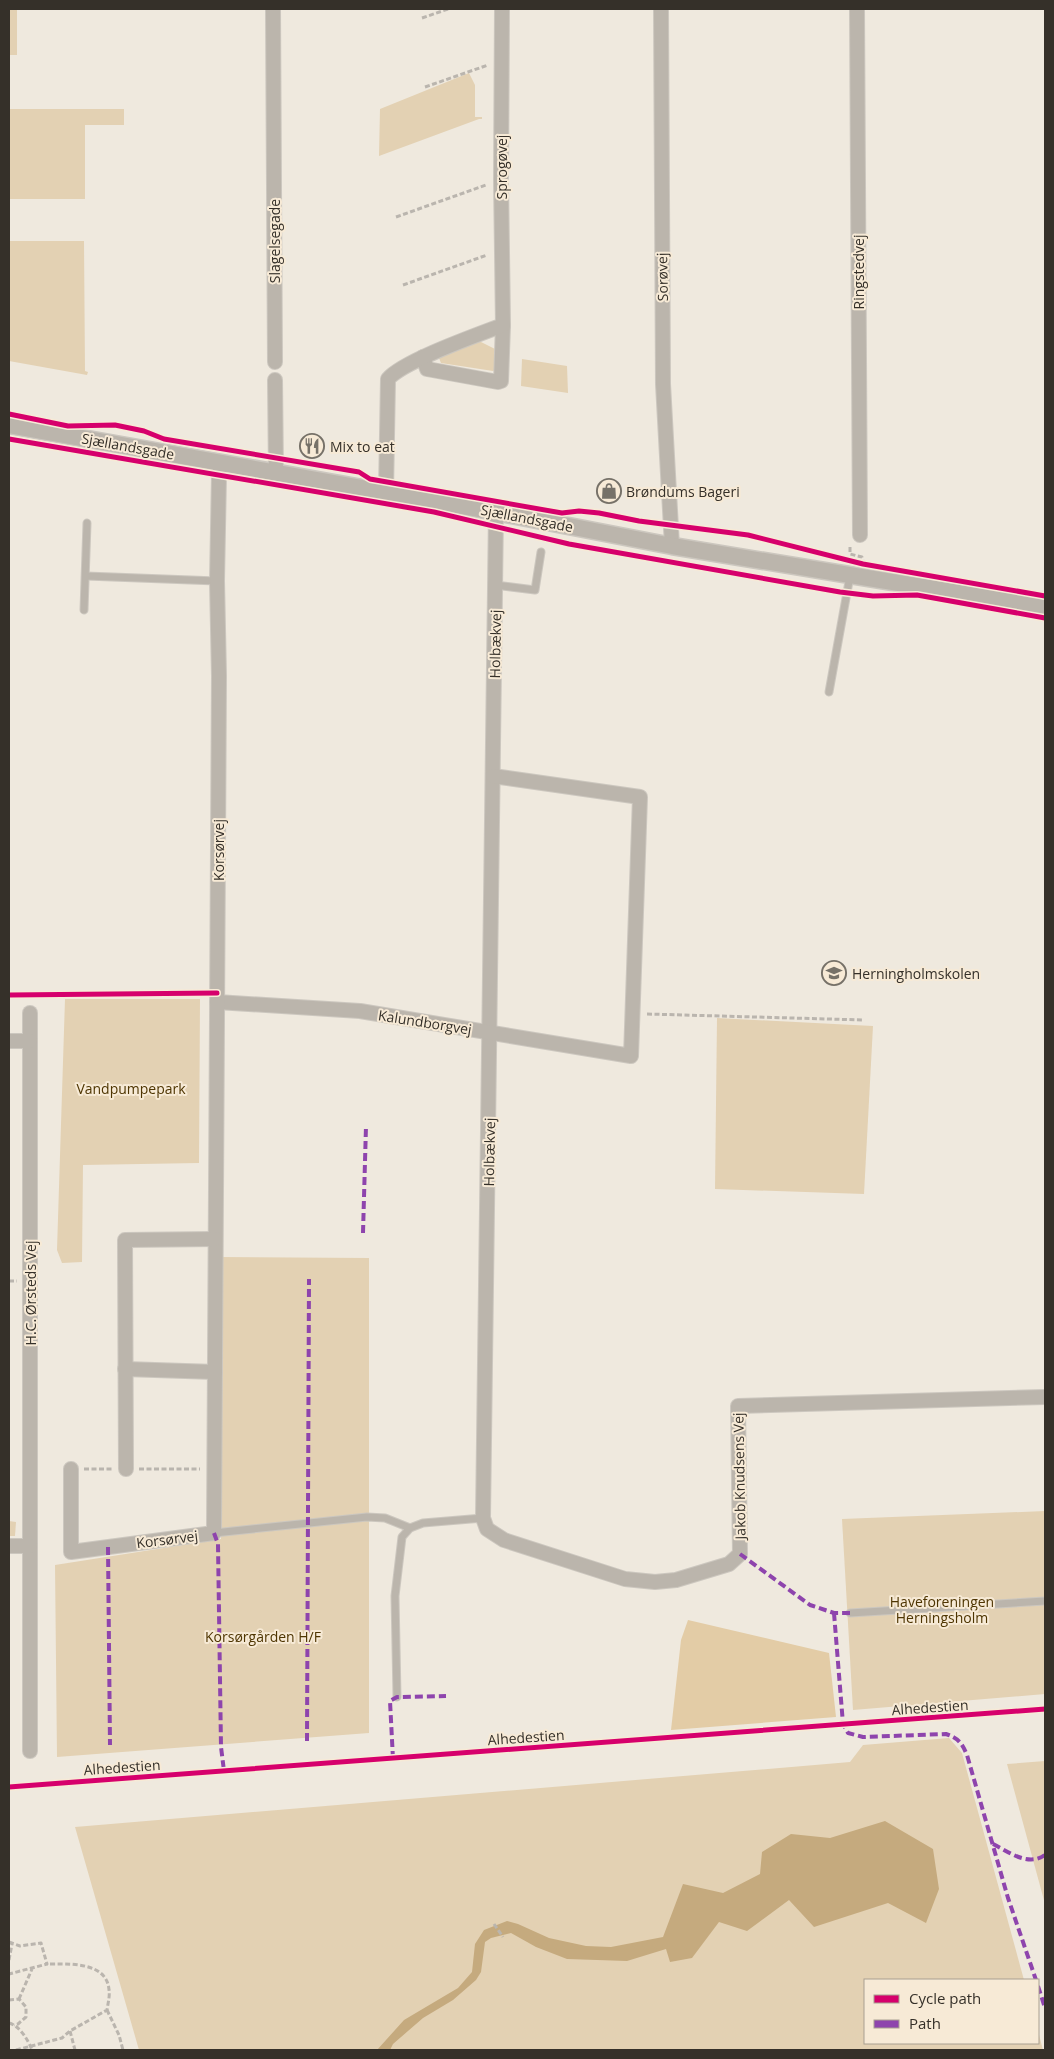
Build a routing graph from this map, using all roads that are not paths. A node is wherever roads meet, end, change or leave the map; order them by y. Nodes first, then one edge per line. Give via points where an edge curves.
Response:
1 (273, 9) edge
2 (502, 9) edge
3 (661, 9) edge
4 (857, 9) edge
5 (502, 325) junction
6 (424, 357) junction
7 (275, 362) dead end
8 (275, 380) dead end
9 (9, 425) edge
10 (221, 462) junction
11 (276, 472) junction
12 (386, 492) junction
13 (496, 512) junction
14 (87, 523) dead end
15 (860, 535) road end
16 (672, 546) junction
17 (541, 552) dead end
18 (850, 575) junction
19 (86, 576) junction
20 (217, 581) junction
21 (495, 585) junction
22 (1045, 607) edge
23 (84, 610) dead end
24 (829, 692) dead end
25 (493, 776) junction
26 (217, 1002) junction
27 (30, 1012) dead end
28 (491, 1032) junction
29 (9, 1041) edge
30 (30, 1041) junction
31 (216, 1239) junction
32 (125, 1369) junction
33 (214, 1372) junction
34 (1045, 1397) edge
35 (71, 1469) dead end
36 (126, 1469) dead end
37 (485, 1523) junction
38 (410, 1528) junction
39 (214, 1533) junction
40 (9, 1546) edge
41 (30, 1546) junction
42 (1045, 1601) edge
43 (850, 1613) dead end
44 (397, 1697) dead end
45 (30, 1752) dead end

1 - 7 street, Slagelsegade
2 - 5 street, Sprogøvej
3 - 16 street, Sorøvej via 663,384
4 - 15 street, Ringstedvej
5 - 6 street
5 - 6 street, Sprogøvej via 501,381 427,369
6 - 12 street via 388,379
8 - 11 street
9 - 10 street, Sjællandsgade
10 - 11 street, Sjællandsgade
10 - 20 street, Korsørvej
11 - 12 street, Sjællandsgade
12 - 13 street, Sjællandsgade
13 - 16 street, Sjællandsgade
13 - 21 street, Holbækvej
14 - 19 lane
16 - 18 street, Sjællandsgade
17 - 21 lane via 536,590
18 - 22 street, Sjællandsgade
18 - 24 lane
19 - 20 lane
19 - 23 lane
20 - 26 street, Korsørvej
21 - 25 street, Holbækvej
25 - 28 street, Holbækvej
25 - 28 street, Kalundborgvej via 640,797 630,1056
26 - 28 street, Kalundborgvej via 360,1011
26 - 31 street, Korsørvej
27 - 30 street, H.C. Ørsteds Vej
28 - 37 street, Holbækvej
29 - 30 street
30 - 41 street, H.C. Ørsteds Vej
31 - 32 street via 125,1240
31 - 33 street, Korsørvej
32 - 33 street
32 - 36 street
33 - 39 street, Korsørvej
34 - 37 street, Jakob Knudsens Vej via 738,1406 740,1554 729,1564 676,1580 626,1579 504,1540
35 - 39 street, Korsørvej via 71,1552
37 - 38 lane via 423,1523
38 - 39 lane via 385,1518 367,1517
38 - 44 lane via 402,1537 395,1596
40 - 41 street
41 - 45 street, H.C. Ørsteds Vej
42 - 43 lane

